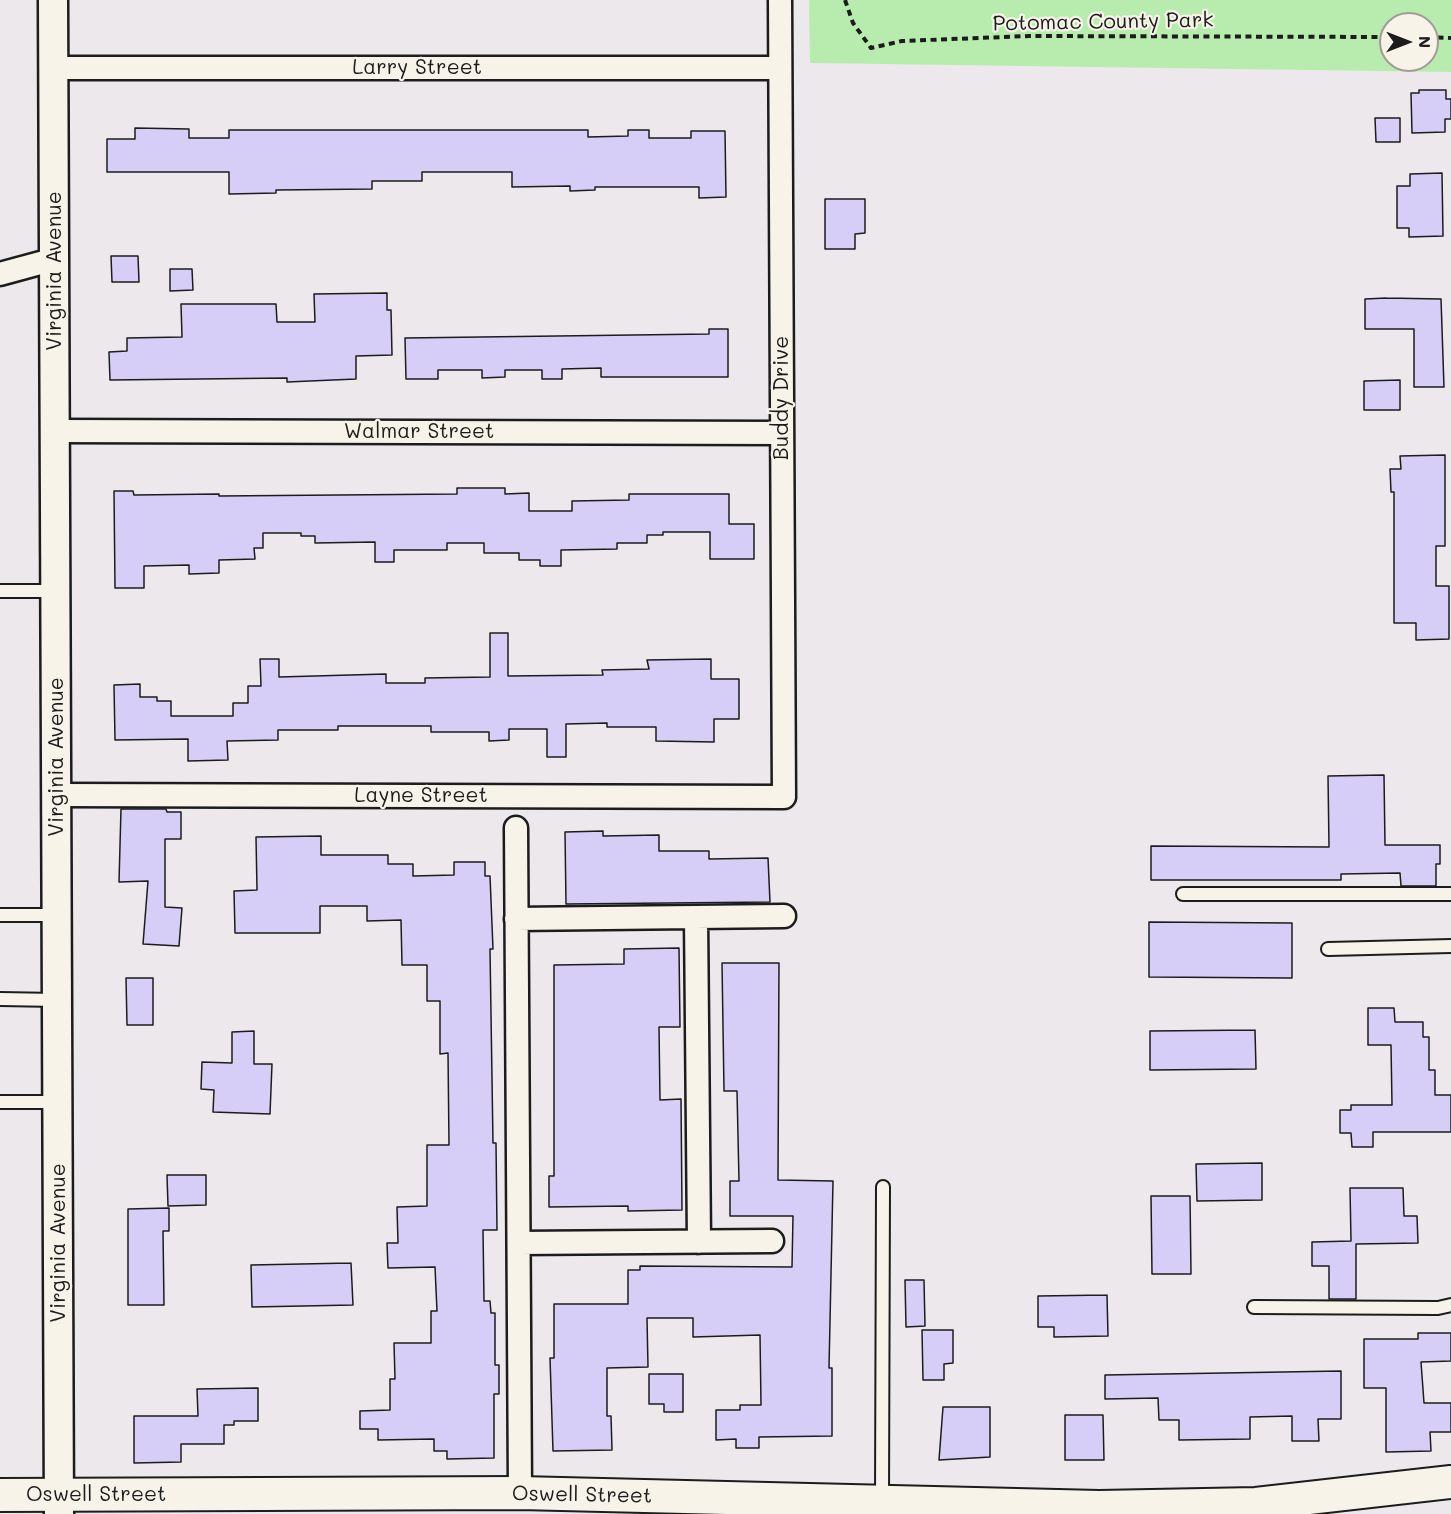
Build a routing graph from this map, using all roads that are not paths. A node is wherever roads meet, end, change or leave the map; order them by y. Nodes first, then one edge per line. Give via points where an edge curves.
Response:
1 (53, 0) edge
2 (780, 0) edge
3 (54, 68) junction
4 (780, 68) junction
5 (55, 259) junction
6 (0, 274) edge
7 (56, 431) junction
8 (782, 433) junction
9 (0, 591) edge
10 (56, 591) junction
11 (58, 795) junction
12 (784, 797) joint
13 (516, 828) dead end
14 (1184, 894) dead end
15 (1451, 894) edge
16 (0, 915) edge
17 (58, 915) junction
18 (784, 916) dead end
19 (696, 917) junction
20 (516, 919) junction
21 (1451, 946) edge
22 (1329, 949) dead end
23 (0, 999) edge
24 (58, 1000) junction
25 (0, 1102) edge
26 (58, 1102) junction
27 (883, 1187) dead end
28 (772, 1241) dead end
29 (699, 1242) junction
30 (519, 1243) junction
31 (1451, 1305) edge
32 (1254, 1307) dead end
33 (1451, 1482) edge
34 (520, 1493) junction
35 (0, 1495) edge
36 (59, 1504) edge
37 (879, 1508) edge

1 - 3 street, Virginia Avenue
2 - 4 street, Buddy Drive
3 - 4 street, Larry Street
3 - 5 street, Virginia Avenue
4 - 8 street, Buddy Drive
5 - 6 street
5 - 7 street, Virginia Avenue
7 - 8 street, Walmar Street
7 - 10 street, Virginia Avenue
8 - 12 street, Buddy Drive
9 - 10 lane
10 - 11 street, Virginia Avenue
11 - 12 street, Layne Street
11 - 17 street, Virginia Avenue
13 - 20 street
14 - 15 lane
16 - 17 lane
17 - 24 street, Virginia Avenue
18 - 19 street
19 - 20 street
19 - 29 street
20 - 30 street
21 - 22 lane
23 - 24 lane
24 - 26 street, Virginia Avenue
25 - 26 lane
26 - 36 street, Virginia Avenue
27 - 37 lane
28 - 29 street
29 - 30 street
30 - 34 street
31 - 32 lane
33 - 37 main road, Oswell Street via 1256,1504
34 - 36 main road, Oswell Street
34 - 37 main road, Oswell Street
35 - 36 main road, Oswell Street

